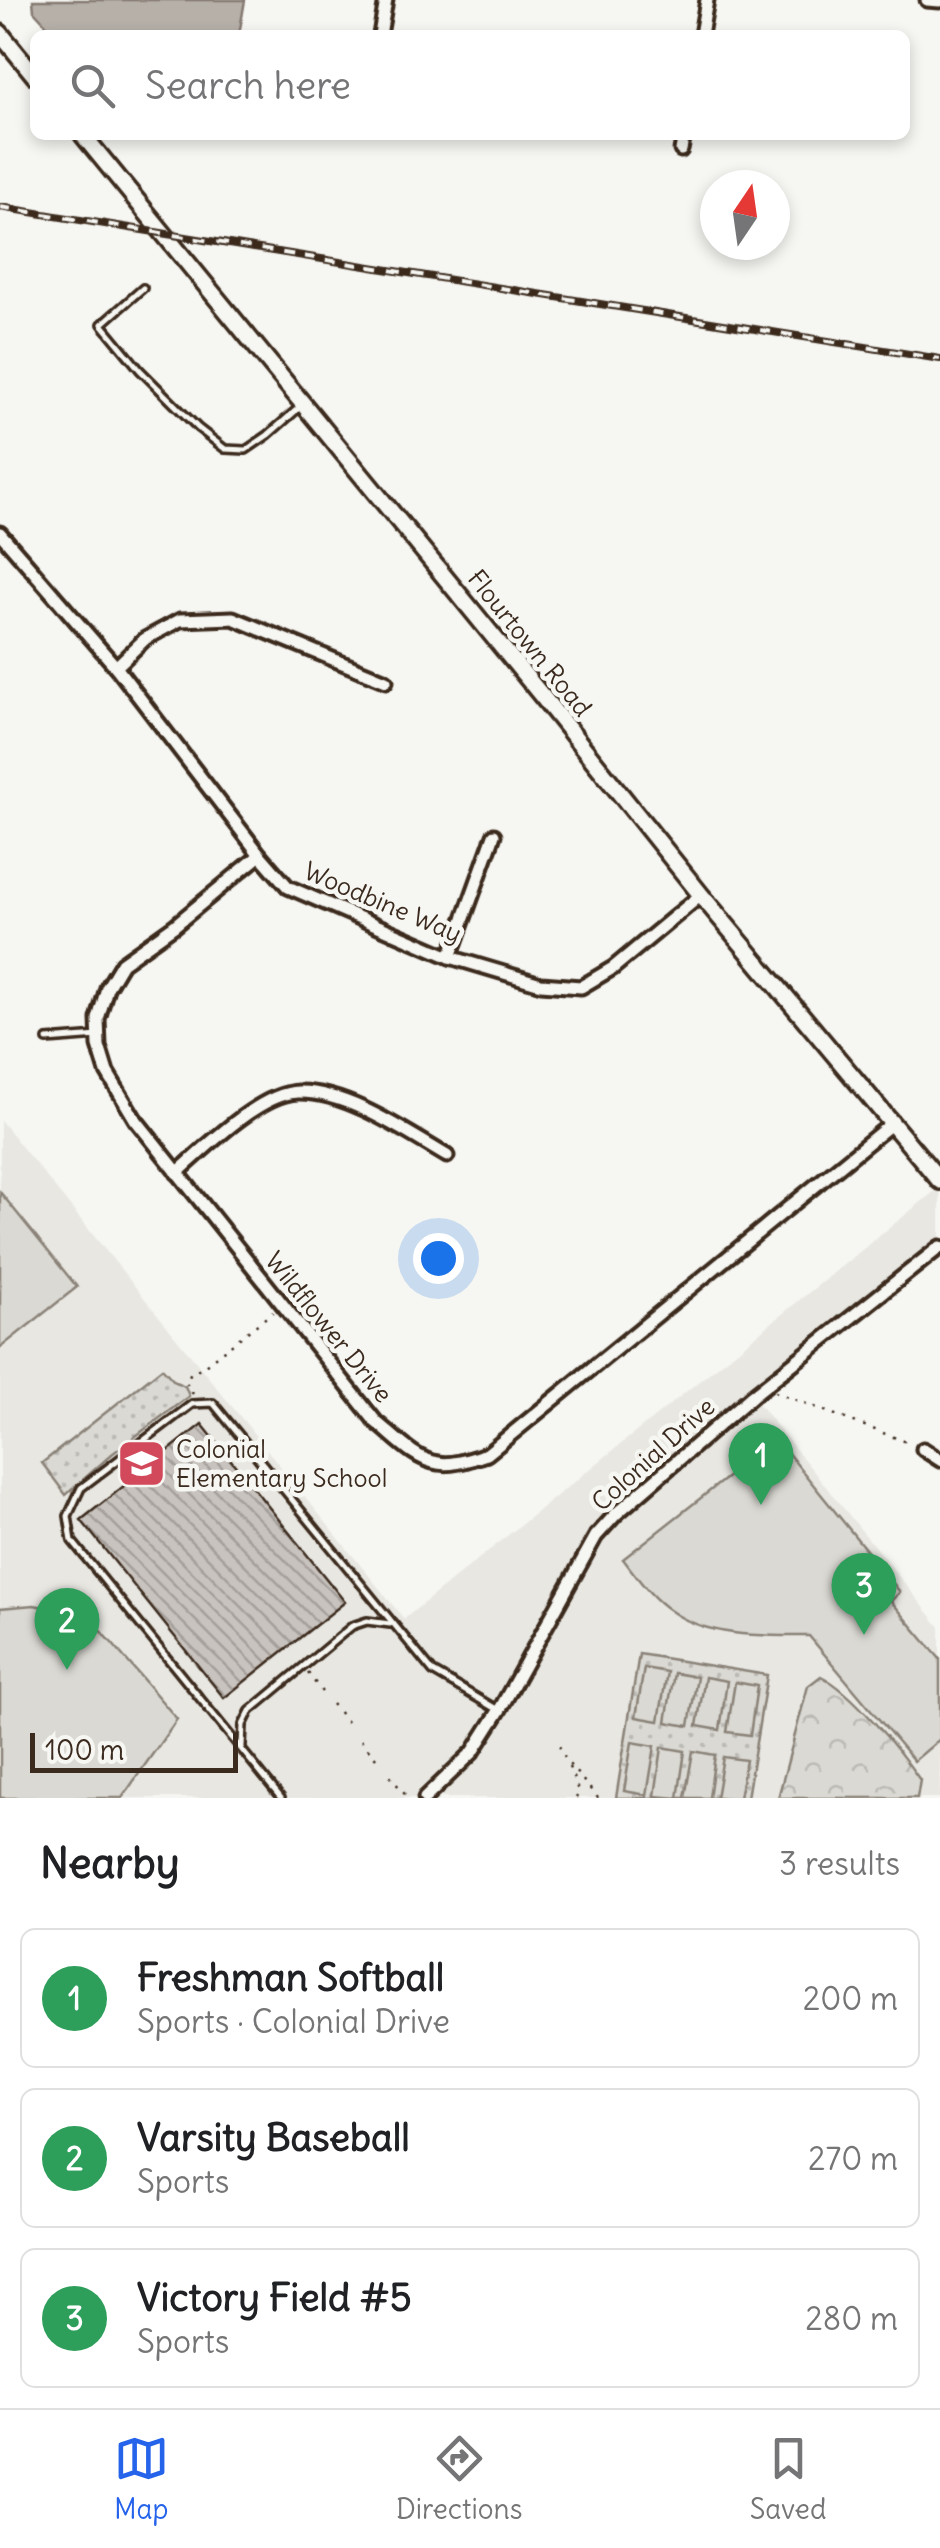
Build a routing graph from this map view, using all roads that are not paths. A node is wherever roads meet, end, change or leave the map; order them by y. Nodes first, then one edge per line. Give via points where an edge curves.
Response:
1 (386, 0) edge
2 (707, 0) edge
3 (927, 0) edge
4 (940, 1) edge
5 (381, 30) edge
6 (702, 30) edge
7 (3, 44) edge
8 (30, 71) edge
9 (87, 140) edge
10 (683, 140) edge
11 (682, 150) dead end
12 (143, 288) dead end
13 (304, 404) junction
14 (0, 534) edge
15 (116, 667) junction
16 (386, 681) dead end
17 (494, 836) dead end
18 (260, 855) junction
19 (701, 895) junction
20 (450, 957) junction
21 (99, 1036) junction
22 (47, 1040) dead end
23 (891, 1124) junction
24 (447, 1156) dead end
25 (177, 1173) junction
26 (940, 1181) edge
27 (940, 1247) edge
28 (923, 1448) road end
29 (940, 1460) edge
30 (393, 1624) junction
31 (499, 1711) junction
32 (242, 1748) junction
33 (281, 1798) edge
34 (426, 1798) edge

1 - 5 street
2 - 6 street
3 - 4 street
7 - 8 main road
9 - 13 main road, Flourtown Road
10 - 11 street
12 - 13 lane via 102,324 225,450 246,450
13 - 19 main road, Flourtown Road
14 - 15 street, Woodbine Way
15 - 16 street via 145,639 180,620 233,618
15 - 18 street, Woodbine Way
17 - 20 street
18 - 20 street, Woodbine Way via 288,887
18 - 21 street, Wildflower Drive via 122,963 107,988
19 - 20 street, Woodbine Way via 581,987 541,984
19 - 23 main road, Flourtown Road
21 - 22 lane
21 - 25 street, Wildflower Drive via 107,1072
23 - 25 street, Wildflower Drive via 487,1454 438,1464 376,1422
23 - 26 main road, Flourtown Road
24 - 25 street via 370,1111 297,1092 235,1122
27 - 31 street, Colonial Drive via 616,1514 596,1536
28 - 29 street
30 - 31 lane via 432,1672
30 - 32 lane via 352,1626 250,1711
30 - 32 lane via 213,1403 192,1404 81,1488 68,1516 72,1541
31 - 34 street, Colonial Drive via 473,1752
32 - 33 lane

